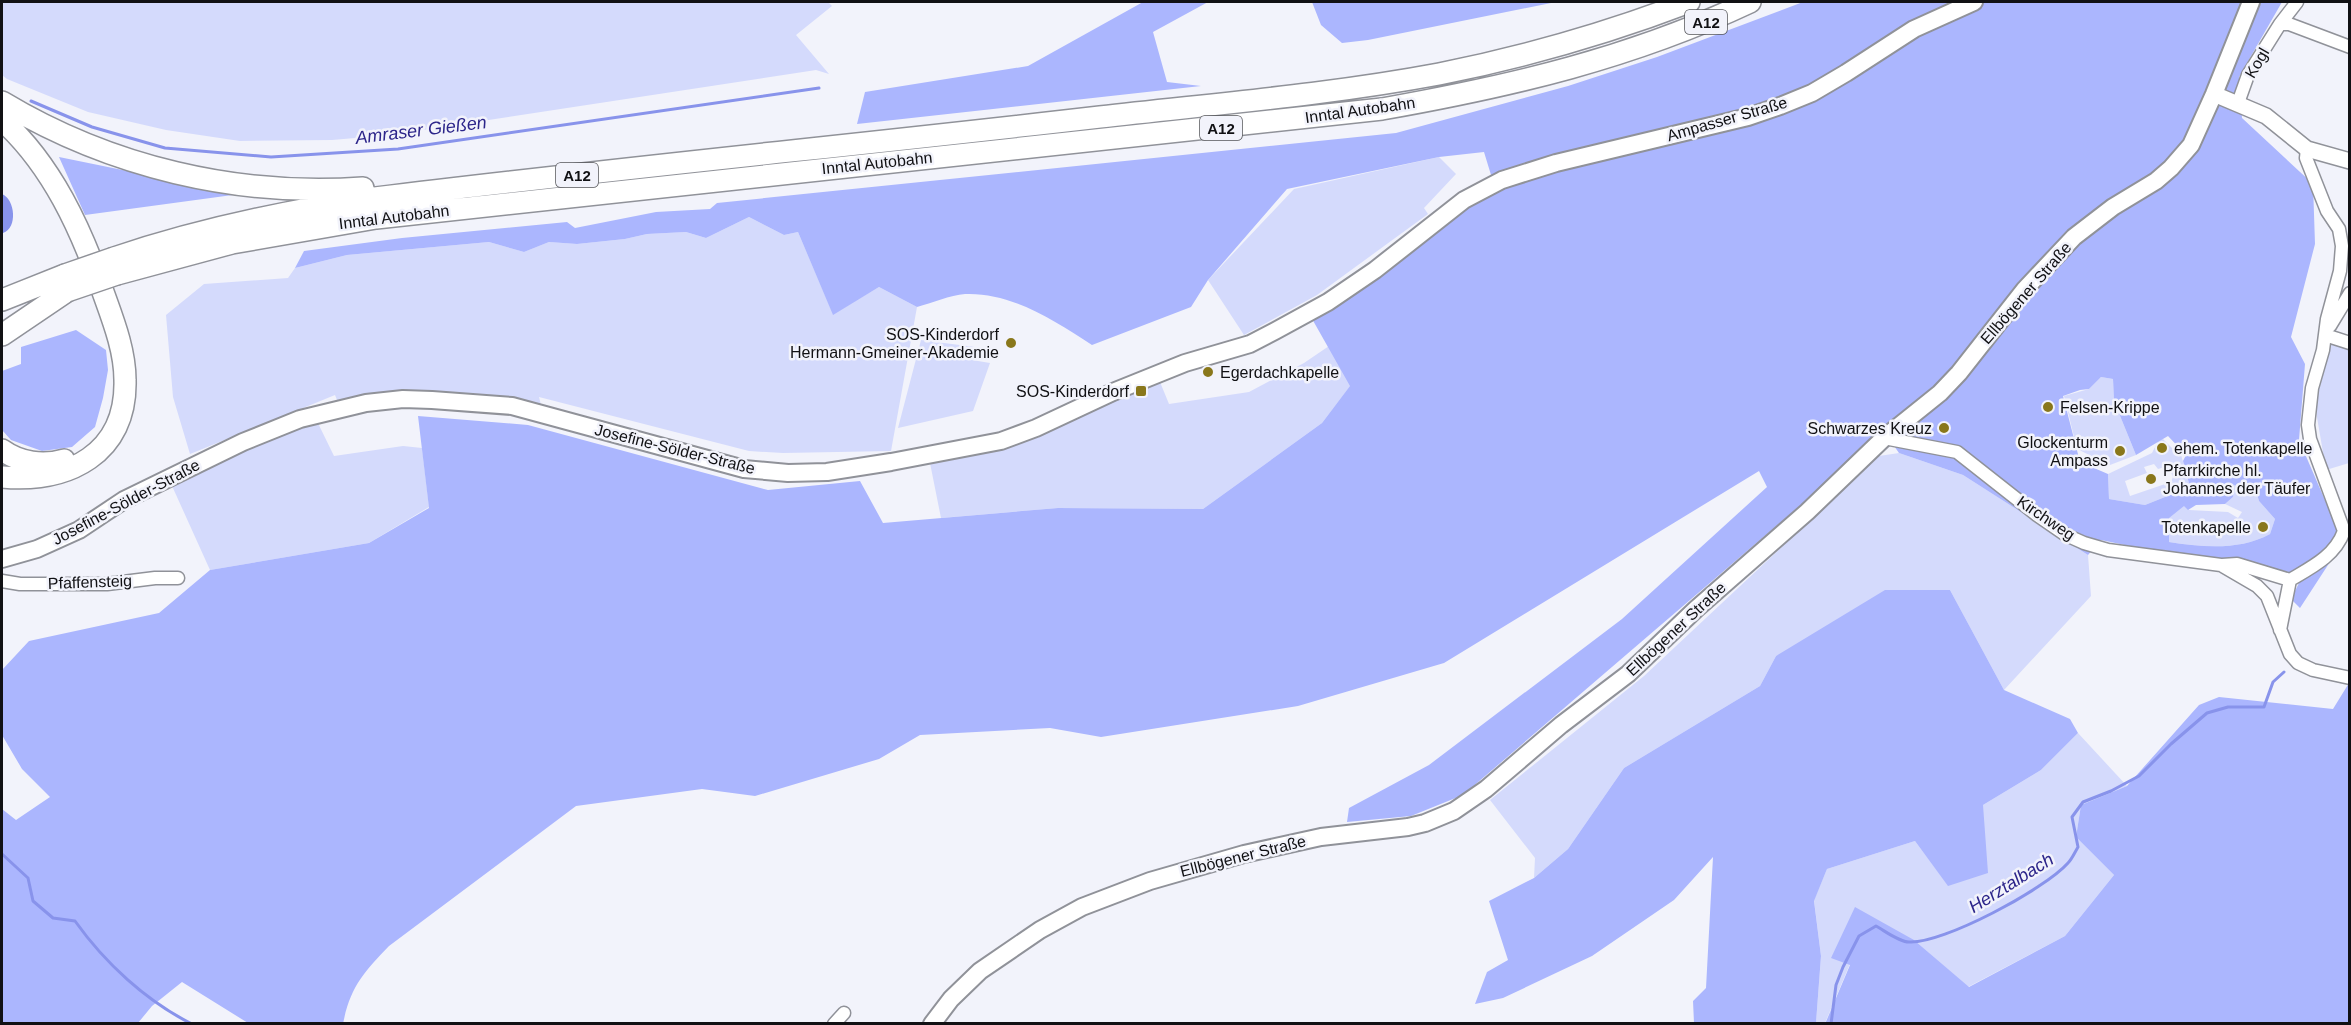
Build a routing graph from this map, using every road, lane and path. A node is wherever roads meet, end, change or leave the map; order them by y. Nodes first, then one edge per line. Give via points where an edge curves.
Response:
1 (1660, 2) edge
2 (1689, 2) edge
3 (1750, 2) edge
4 (1974, 2) edge
5 (2251, 2) edge
6 (2297, 2) edge
7 (2280, 24) junction
8 (1625, 25) junction
9 (2349, 47) edge
10 (2214, 94) junction
11 (2, 102) edge
12 (2238, 104) junction
13 (2, 120) edge
14 (2, 133) edge
15 (2307, 149) junction
16 (854, 155) junction
17 (2349, 161) edge
18 (426, 192) junction
19 (1464, 200) joint
20 (116, 266) junction
21 (66, 283) junction
22 (2349, 293) edge
23 (2, 300) edge
24 (2, 317) edge
25 (2, 335) edge
26 (2325, 335) junction
27 (2349, 343) edge
28 (1884, 438) junction
29 (2, 450) edge
30 (2, 477) edge
31 (2, 558) edge
32 (2222, 565) junction
33 (178, 578) dead end
34 (2290, 580) junction
35 (2, 581) edge
36 (2280, 630) junction
37 (2349, 678) edge
38 (844, 1013) dead end
39 (834, 1023) edge
40 (932, 1023) edge

1 - 8 highway
2 - 8 highway, Inntal Autobahn / A12
3 - 16 highway, Inntal Autobahn / A12 via 1683,32 1602,60 1434,100 1318,117
4 - 19 main road, Ampasser Straße via 1914,29 1812,93 1780,106 1556,163 1502,180
5 - 10 main road, Ellbögener Straße
6 - 7 street, Kogl
7 - 9 street
7 - 12 street, Kogl via 2248,75
8 - 16 highway, Inntal Autobahn / A12 via 1553,47 1437,74
10 - 12 street
10 - 28 main road, Ellbögener Straße via 2191,145 2171,168 2074,237 2025,289 1953,381
11 - 18 highway via 46,127 99,149 186,176 273,188 394,186
12 - 15 street via 2266,116
13 - 30 highway via 46,172 75,223 117,334 125,397 119,422 96,455 58,473
14 - 29 highway via 40,180 68,229 101,313 116,382 108,419 94,441 82,451 56,462 42,463 15,458
15 - 17 street
15 - 26 street via 2306,158 2327,211 2339,228 2342,246
16 - 18 highway, Inntal Autobahn / A12 via 819,148
16 - 20 highway, Inntal Autobahn / A12 via 817,169 346,222
18 - 20 highway, Inntal Autobahn / A12 via 316,207 190,234
19 - 31 main road, Josefine-Sölder-Straße via 1328,302 1251,344 1185,363 1001,441 828,472 788,473 744,469 512,406 403,399 366,403 300,419 243,442 124,501 79,530 37,549
20 - 21 highway, Inntal Autobahn / A12, bridge
21 - 23 highway, Inntal Autobahn / A12
21 - 24 highway, Inntal Autobahn / A12
21 - 25 highway
22 - 26 street
26 - 27 street
26 - 34 street via 2308,425 2344,531 2334,551
28 - 32 street, Kirchweg via 1957,452 2037,515 2084,543 2108,550
28 - 40 main road, Ellbögener Straße via 1628,674 1464,805 1408,827 1321,837 1235,856 1102,898 1040,930 980,971
32 - 34 street, Kirchweg via 2237,564
32 - 36 street, Kirchweg via 2267,596
33 - 35 street, Pfaffensteig via 107,584
34 - 36 street
36 - 37 street, Kirchweg via 2298,663
38 - 39 street

